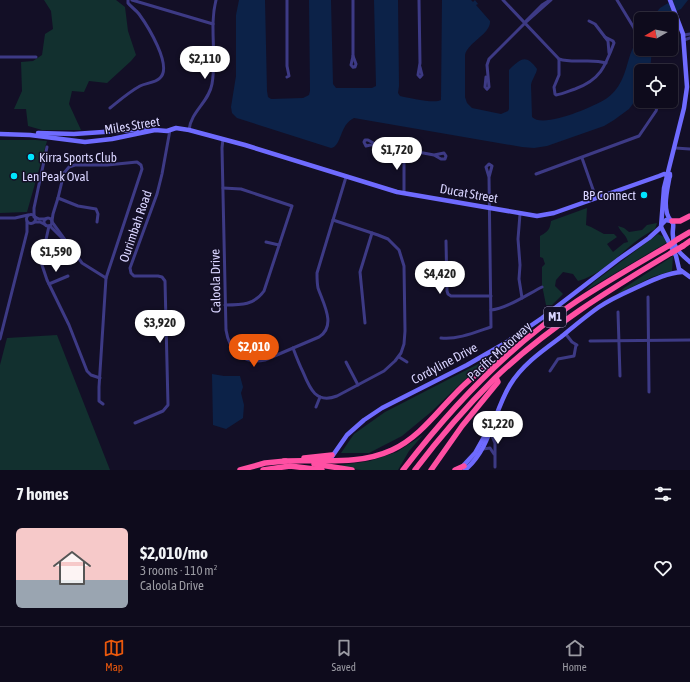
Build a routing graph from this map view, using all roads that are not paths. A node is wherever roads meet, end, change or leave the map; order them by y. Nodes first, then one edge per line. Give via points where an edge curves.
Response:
1 (128, 0) edge
2 (132, 0) edge
3 (216, 0) edge
4 (286, 0) edge
5 (353, 0) edge
6 (419, 0) edge
7 (503, 0) edge
8 (550, 0) edge
9 (616, 0) edge
10 (670, 0) edge
11 (589, 22) dead end
12 (525, 23) junction
13 (213, 24) junction
14 (634, 28) edge
15 (690, 34) edge
16 (684, 37) junction
17 (690, 38) edge
18 (354, 56) dead end
19 (0, 57) edge
20 (36, 57) dead end
21 (559, 59) junction
22 (606, 63) junction
23 (287, 66) dead end
24 (420, 67) dead end
25 (487, 74) dead end
26 (688, 87) edge
27 (110, 108) dead end
28 (657, 108) edge
29 (170, 130) junction
30 (189, 130) junction
31 (0, 134) edge
32 (18, 134) junction
33 (223, 138) junction
34 (375, 144) dead end
35 (47, 147) dead end
36 (675, 148) junction
37 (404, 149) junction
38 (690, 149) edge
39 (434, 155) dead end
40 (582, 158) junction
41 (536, 174) dead end
42 (669, 175) junction
43 (346, 177) junction
44 (489, 177) dead end
45 (223, 188) junction
46 (404, 193) junction
47 (58, 198) junction
48 (596, 198) junction
49 (34, 208) junction
50 (490, 208) junction
51 (52, 214) junction
52 (520, 214) junction
53 (29, 215) junction
54 (690, 216) edge
55 (34, 217) junction
56 (0, 218) edge
57 (15, 218) junction
58 (46, 219) junction
59 (333, 220) junction
60 (27, 221) junction
61 (671, 221) junction
62 (52, 222) junction
63 (97, 222) dead end
64 (33, 223) junction
65 (48, 225) junction
66 (662, 225) junction
67 (27, 232) junction
68 (690, 232) edge
69 (372, 233) junction
70 (446, 241) dead end
71 (690, 241) edge
72 (67, 242) junction
73 (266, 242) dead end
74 (279, 245) junction
75 (690, 262) edge
76 (690, 270) edge
77 (683, 272) junction
78 (68, 276) dead end
79 (690, 277) edge
80 (106, 278) junction
81 (49, 284) junction
82 (542, 287) dead end
83 (491, 296) junction
84 (648, 297) dead end
85 (522, 298) junction
86 (225, 305) junction
87 (491, 310) junction
88 (618, 312) dead end
89 (365, 323) dead end
90 (565, 333) junction
91 (441, 338) dead end
92 (0, 339) edge
93 (690, 340) edge
94 (590, 341) dead end
95 (619, 341) junction
96 (648, 341) junction
97 (293, 348) junction
98 (398, 357) junction
99 (501, 361) junction
100 (346, 362) dead end
101 (407, 362) dead end
102 (550, 371) dead end
103 (620, 376) dead end
104 (100, 378) junction
105 (496, 378) junction
106 (358, 385) junction
107 (650, 392) dead end
108 (320, 397) junction
109 (103, 404) dead end
110 (316, 407) dead end
111 (135, 423) dead end
112 (489, 435) junction
113 (483, 449) junction
114 (332, 455) junction
115 (438, 460) junction
116 (284, 461) junction
117 (326, 467) edge
118 (464, 468) edge
119 (495, 468) edge
120 (313, 469) edge
121 (240, 470) edge
122 (263, 470) edge
123 (352, 470) edge
124 (403, 470) edge
125 (415, 470) edge
126 (431, 470) edge
127 (436, 470) edge
128 (456, 470) edge

1 - 27 street via 128,4 139,15 157,44 164,67 163,74 156,81 146,83 130,92
2 - 13 street
3 - 13 street
4 - 23 street
5 - 18 street
6 - 24 street
7 - 12 street
8 - 12 street
9 - 14 street
10 - 16 street
11 - 22 street via 596,24 605,37 614,42
12 - 21 street
12 - 25 street via 489,59
13 - 30 street via 212,84 210,92 191,119
15 - 16 street
16 - 17 street
16 - 26 street
19 - 20 street
21 - 22 street
21 - 22 street via 559,75 554,88 556,95 590,83 600,74
26 - 36 street
28 - 40 street via 639,136
29 - 30 street, Ducat Street
29 - 32 street, Miles Street via 163,127 81,134
29 - 32 street, Miles Street via 151,130 85,142
29 - 111 street, Ourimbah Road via 157,194 130,268 134,276 158,276 165,282 168,405 163,412
30 - 33 street, Ducat Street
31 - 32 street, Miles Street
33 - 43 street, Ducat Street
33 - 45 street, Caloola Drive
34 - 37 street
35 - 49 street
36 - 38 street
36 - 42 street
37 - 39 street
37 - 46 street
40 - 41 street
40 - 48 street
42 - 48 street, Ducat Street via 654,177
42 - 61 street via 666,206
42 - 66 street via 663,199
43 - 46 street, Ducat Street
43 - 59 street, Caloola Drive
44 - 50 street
45 - 74 street via 241,189 292,206
45 - 86 street, Caloola Drive
46 - 50 street, Ducat Street
47 - 51 street
47 - 63 street via 78,206 96,209
47 - 80 street via 64,173 69,167 137,162 141,165 142,169
48 - 52 street, Ducat Street via 546,215
49 - 53 street
49 - 55 street
50 - 52 street, Ducat Street
50 - 83 street
51 - 58 street
51 - 62 street
52 - 85 street via 518,239
53 - 55 street
53 - 57 street
53 - 60 street
54 - 61 highway via 680,221
55 - 58 street
55 - 64 street
56 - 57 street
57 - 60 street
58 - 62 street via 51,219
58 - 65 street
59 - 69 street
59 - 97 street, Caloola Drive via 317,272 319,289 328,318 327,329 319,337
60 - 64 street
60 - 67 street
61 - 66 street via 666,220
61 - 75 street via 674,225 672,236 675,247
62 - 65 street
62 - 72 street
64 - 65 street
64 - 67 street
65 - 72 street
65 - 81 street via 41,262
66 - 77 street via 679,269
66 - 114 street, Cordyline Drive via 649,238 520,333 467,365 382,408 364,420 347,435
67 - 92 street
68 - 99 highway, Pacific Motorway / M1, bridge via 576,302
69 - 89 street via 360,272
69 - 98 street via 391,242 399,250 403,261 405,337
70 - 83 street via 448,294
71 - 105 highway, Pacific Motorway / M1, bridge via 565,320
72 - 80 street via 82,263
73 - 74 street
74 - 86 street via 266,288 259,298 245,305
76 - 77 street
77 - 79 street
77 - 90 street via 667,274 616,297
78 - 81 street
80 - 104 street
81 - 104 street via 87,370 91,375
82 - 85 street
83 - 87 street
84 - 96 street
85 - 87 street
86 - 97 street, Caloola Drive via 228,339 231,347 240,356 247,360 262,361
87 - 91 street via 491,327 462,336
88 - 95 street
90 - 102 street via 576,345 574,356 558,359
90 - 112 street via 524,368 511,383
93 - 96 street
94 - 95 street
95 - 96 street
95 - 103 street
96 - 107 street
97 - 108 street via 309,386
98 - 101 street
98 - 106 street via 384,371
99 - 117 highway via 474,376 421,430 393,450
99 - 124 highway, Pacific Motorway / M1 via 442,421
100 - 106 street
104 - 109 street via 99,401
105 - 115 highway via 498,382 477,406
105 - 125 highway, Pacific Motorway / M1 via 459,416
106 - 108 street via 334,397
108 - 110 street
112 - 113 street
112 - 118 street via 484,437
112 - 119 street via 494,440
113 - 118 street via 476,460
113 - 119 street via 489,447 493,450
114 - 116 highway
114 - 117 street, Cordyline Drive
115 - 126 highway
115 - 127 highway
116 - 117 highway
116 - 121 highway
117 - 120 highway
117 - 123 highway
118 - 128 highway
120 - 122 highway via 284,467

